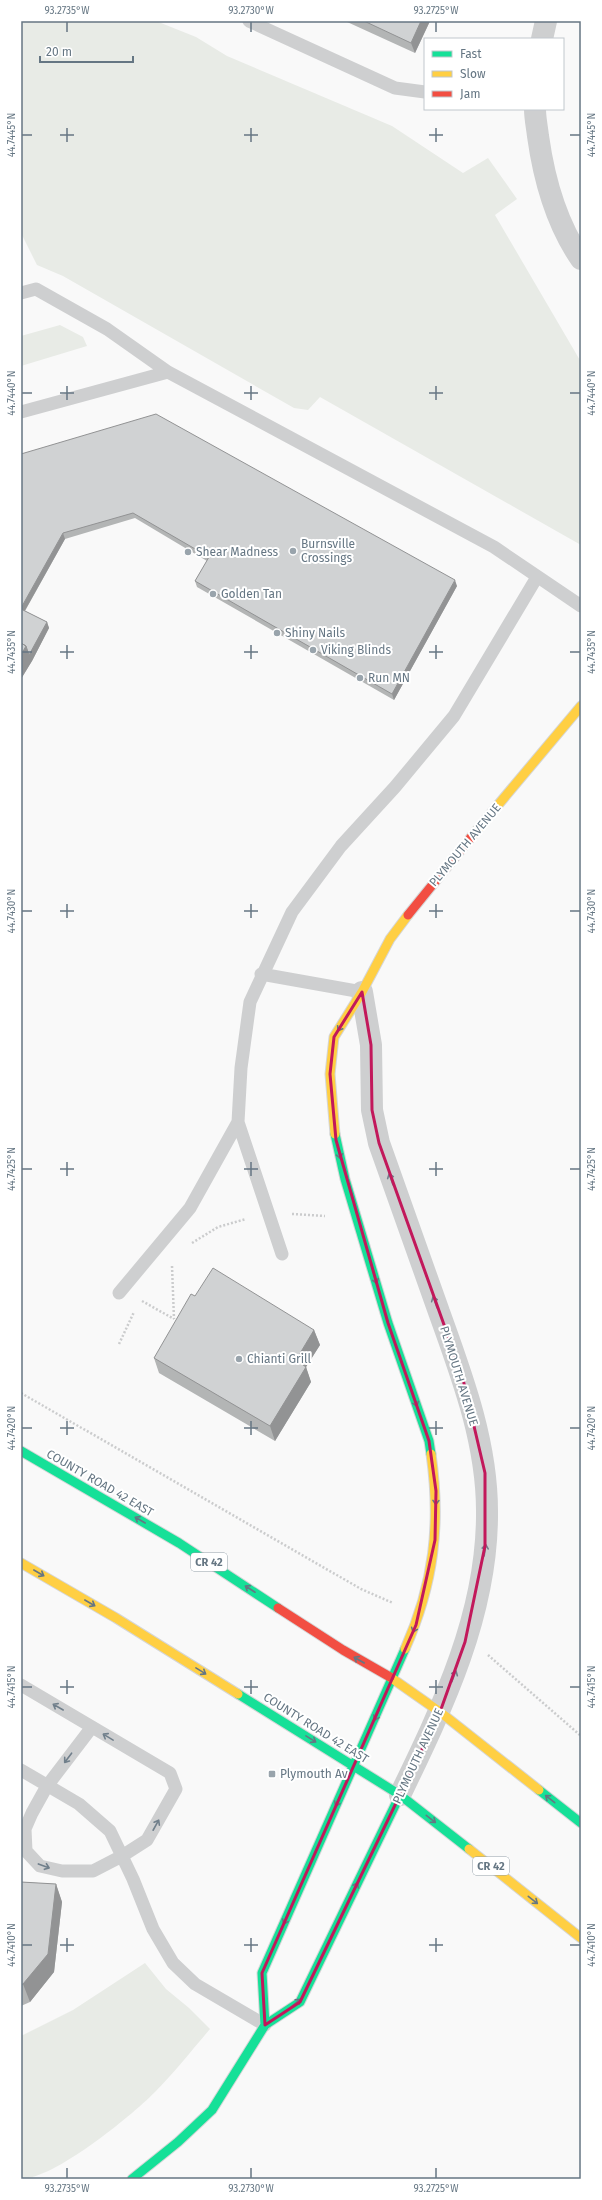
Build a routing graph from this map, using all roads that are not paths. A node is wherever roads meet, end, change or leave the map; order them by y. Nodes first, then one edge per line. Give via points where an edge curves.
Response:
1 (249, 21) edge
2 (546, 21) edge
3 (542, 38) edge
4 (424, 92) edge
5 (535, 110) edge
6 (581, 260) edge
7 (21, 293) edge
8 (168, 372) junction
9 (21, 412) edge
10 (537, 577) junction
11 (581, 606) edge
12 (581, 706) edge
13 (261, 974) junction
14 (362, 992) junction
15 (238, 1122) junction
16 (282, 1254) dead end
17 (119, 1293) dead end
18 (21, 1451) edge
19 (21, 1563) edge
20 (393, 1679) junction
21 (21, 1685) edge
22 (440, 1712) junction
23 (92, 1727) junction
24 (354, 1765) junction
25 (21, 1770) edge
26 (47, 1786) junction
27 (400, 1795) junction
28 (581, 1823) edge
29 (122, 1856) junction
30 (581, 1938) edge
31 (265, 2025) junction
32 (132, 2179) edge

1 - 4 lane via 395,88
2 - 3 street
5 - 6 street via 551,196
7 - 8 lane via 36,289 107,329
8 - 9 lane
8 - 10 lane via 494,548
10 - 11 lane
10 - 13 lane via 454,716 395,788 341,846 292,912
12 - 14 main road, PLYMOUTH AVENUE via 422,896 390,939
13 - 14 lane
13 - 15 lane via 250,1002 241,1068
14 -> 20 main road, PLYMOUTH AVENUE via 334,1037 330,1074 336,1140 388,1323 429,1441 436,1491 434,1540 428,1582 416,1626
22 -> 14 street, PLYMOUTH AVENUE via 462,1657 478,1594 485,1546 485,1473 462,1375 379,1143 372,1110 372,1045
15 - 16 lane
15 - 17 lane via 190,1208
20 -> 18 main road, COUNTY ROAD 42 EAST / CR 42 via 179,1543
19 -> 24 main road, COUNTY ROAD 42 EAST / CR 42 via 116,1618
20 - 22 main road, COUNTY ROAD 42 EAST / CR 42
20 -> 24 main road, PLYMOUTH AVENUE
23 -> 21 lane
22 - 27 street, PLYMOUTH AVENUE
28 -> 22 main road, COUNTY ROAD 42 EAST / CR 42
23 -> 26 lane
29 -> 23 lane via 147,1840 176,1789 170,1773
24 - 27 main road, COUNTY ROAD 42 EAST / CR 42
24 -> 31 main road, PLYMOUTH AVENUE via 262,1973
25 - 26 lane
26 - 29 lane via 79,1804 110,1831
26 -> 29 lane via 25,1829 26,1851 40,1866 62,1871 93,1871
27 -> 30 main road, COUNTY ROAD 42 EAST / CR 42
31 -> 27 main road, PLYMOUTH AVENUE via 300,2002
29 - 31 lane via 153,1929 173,1963 195,1984
31 - 32 main road, PLYMOUTH AVENUE via 212,2110 178,2142

